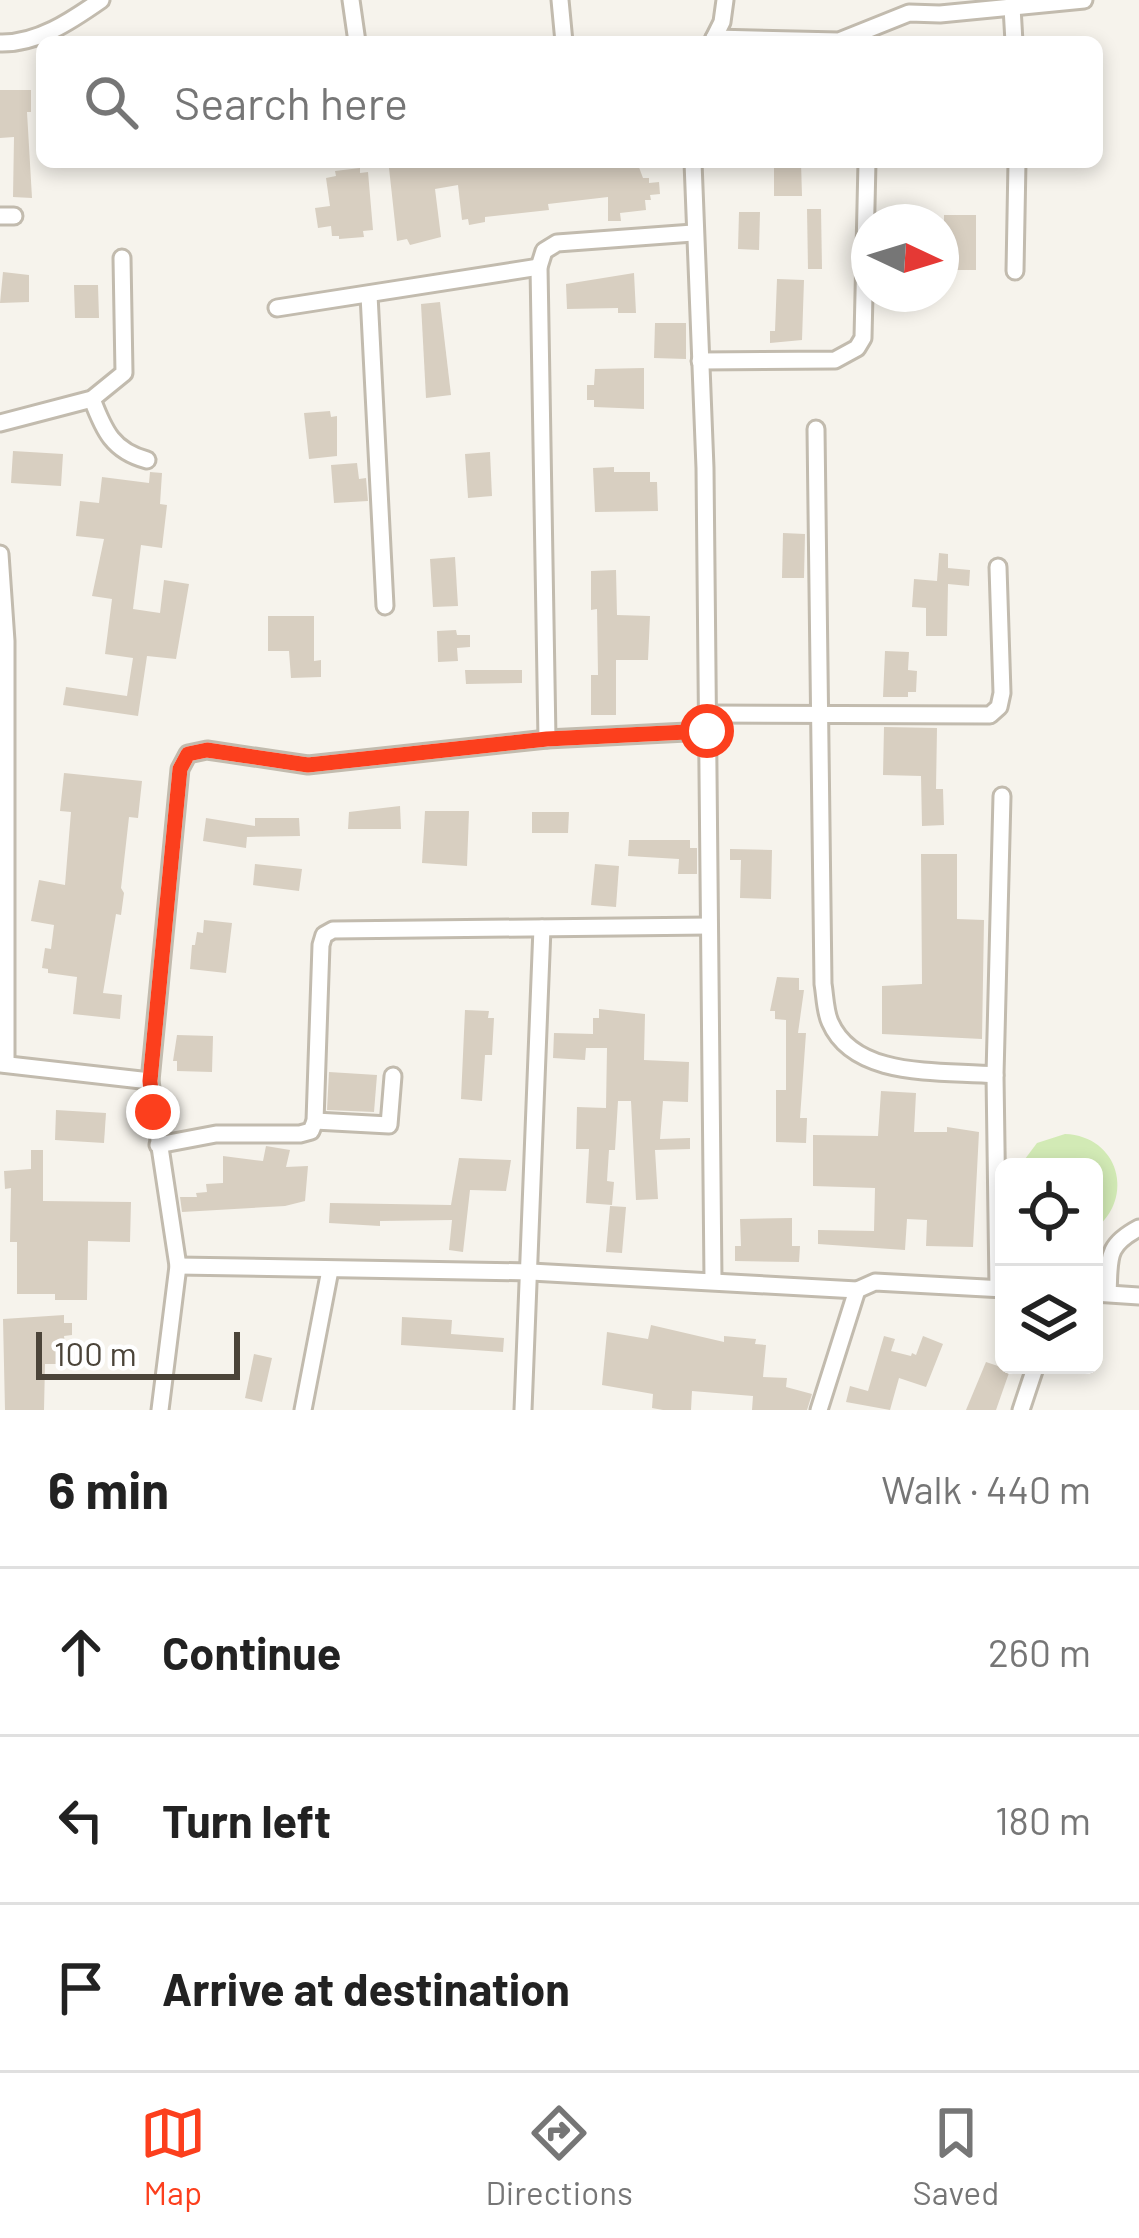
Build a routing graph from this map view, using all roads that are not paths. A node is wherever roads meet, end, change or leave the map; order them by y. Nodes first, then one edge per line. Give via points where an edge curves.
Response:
1 (101, 0) edge
2 (351, 0) edge
3 (560, 0) edge
4 (725, 0) edge
5 (1084, 0) edge
6 (1043, 2) edge
7 (909, 6) edge
8 (1012, 7) junction
9 (38, 36) edge
10 (356, 36) edge
11 (563, 36) edge
12 (715, 36) edge
13 (849, 36) edge
14 (1014, 36) edge
15 (36, 37) edge
16 (0, 44) edge
17 (692, 168) edge
18 (867, 168) edge
19 (1017, 168) edge
20 (693, 233) junction
21 (122, 258) dead end
22 (539, 267) junction
23 (1015, 271) dead end
24 (369, 295) junction
25 (277, 308) dead end
26 (700, 361) junction
27 (92, 399) junction
28 (0, 423) edge
29 (816, 429) dead end
30 (147, 460) dead end
31 (0, 554) edge
32 (998, 567) dead end
33 (385, 606) dead end
34 (3, 641) edge
35 (817, 712) junction
36 (707, 722) junction
37 (547, 739) junction
38 (1002, 796) dead end
39 (2, 862) edge
40 (709, 926) junction
41 (542, 928) junction
42 (3, 1064) edge
43 (995, 1075) junction
44 (393, 1076) dead end
45 (150, 1081) junction
46 (315, 1120) junction
47 (158, 1145) junction
48 (1139, 1228) edge
49 (178, 1266) junction
50 (1000, 1266) edge
51 (330, 1270) junction
52 (531, 1272) junction
53 (713, 1280) junction
54 (1103, 1284) edge
55 (995, 1289) edge
56 (857, 1290) junction
57 (1103, 1293) edge
58 (1139, 1296) edge
59 (1033, 1374) edge
60 (160, 1410) edge
61 (303, 1410) edge
62 (524, 1410) edge
63 (819, 1410) edge
64 (1021, 1410) edge

1 - 9 street
2 - 10 street
3 - 11 street
4 - 12 street
5 - 6 street
6 - 8 street
7 - 8 street
7 - 13 street
8 - 14 street
15 - 16 street
17 - 20 street
18 - 26 street via 857,348 835,360
19 - 23 street
20 - 22 street via 557,243 544,250
20 - 26 street
21 - 27 street via 124,374
22 - 24 street
22 - 37 street
24 - 25 street
24 - 33 street
26 - 36 street
27 - 28 street
27 - 30 street via 109,439
29 - 35 street
31 - 34 street
32 - 35 street via 1002,693 990,715
34 - 39 street
35 - 36 street
35 - 43 street via 830,1023 854,1051 880,1064
36 - 37 street
36 - 40 street
37 - 45 street via 308,765 188,754 180,769
38 - 43 street
39 - 42 street
40 - 41 street
40 - 53 street
41 - 46 street via 324,934
41 - 52 street
42 - 45 street
43 - 50 street
44 - 46 street via 388,1125
45 - 47 street
46 - 47 street via 300,1134
47 - 49 street
48 - 54 street via 1119,1238
49 - 51 street
49 - 60 street
51 - 52 street
51 - 61 street
52 - 53 street
52 - 62 street
53 - 56 street
55 - 56 street via 875,1282
56 - 63 street
57 - 58 street
59 - 64 street

